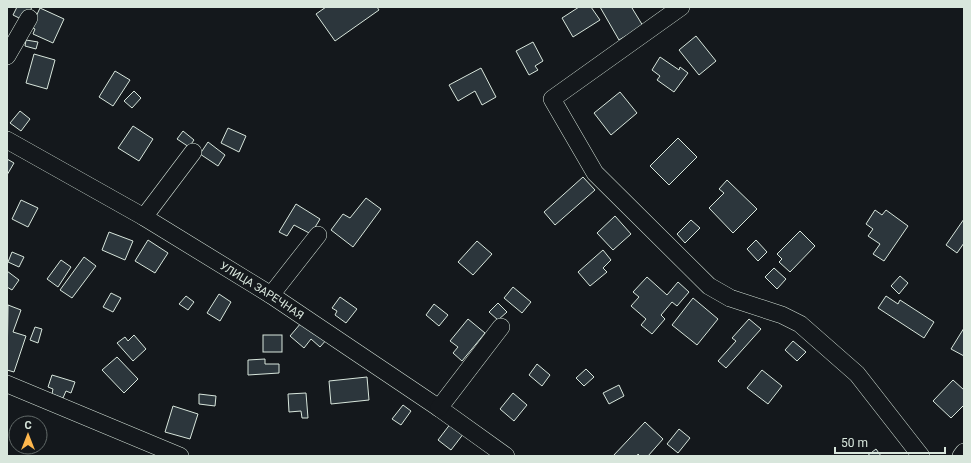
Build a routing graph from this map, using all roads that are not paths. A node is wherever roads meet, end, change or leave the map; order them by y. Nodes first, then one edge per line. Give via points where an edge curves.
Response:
1 (681, 7) edge
2 (29, 18) dead end
3 (7, 56) edge
4 (7, 140) edge
5 (193, 152) dead end
6 (144, 217) junction
7 (318, 235) dead end
8 (272, 294) junction
9 (501, 327) dead end
10 (7, 384) edge
11 (439, 408) junction
12 (964, 452) edge
13 (180, 456) edge
14 (506, 456) edge
15 (920, 456) edge
16 (961, 456) edge

1 - 15 street via 552,99 595,173 709,286 730,298 782,315 800,324 857,374
2 - 3 street
4 - 6 street, УЛИЦА ЗАРЕЧНАЯ
5 - 6 street
6 - 8 street, УЛИЦА ЗАРЕЧНАЯ
7 - 8 street
8 - 11 street, УЛИЦА ЗАРЕЧНАЯ
9 - 11 street
10 - 13 street
11 - 14 street, УЛИЦА ЗАРЕЧНАЯ
12 - 16 street

